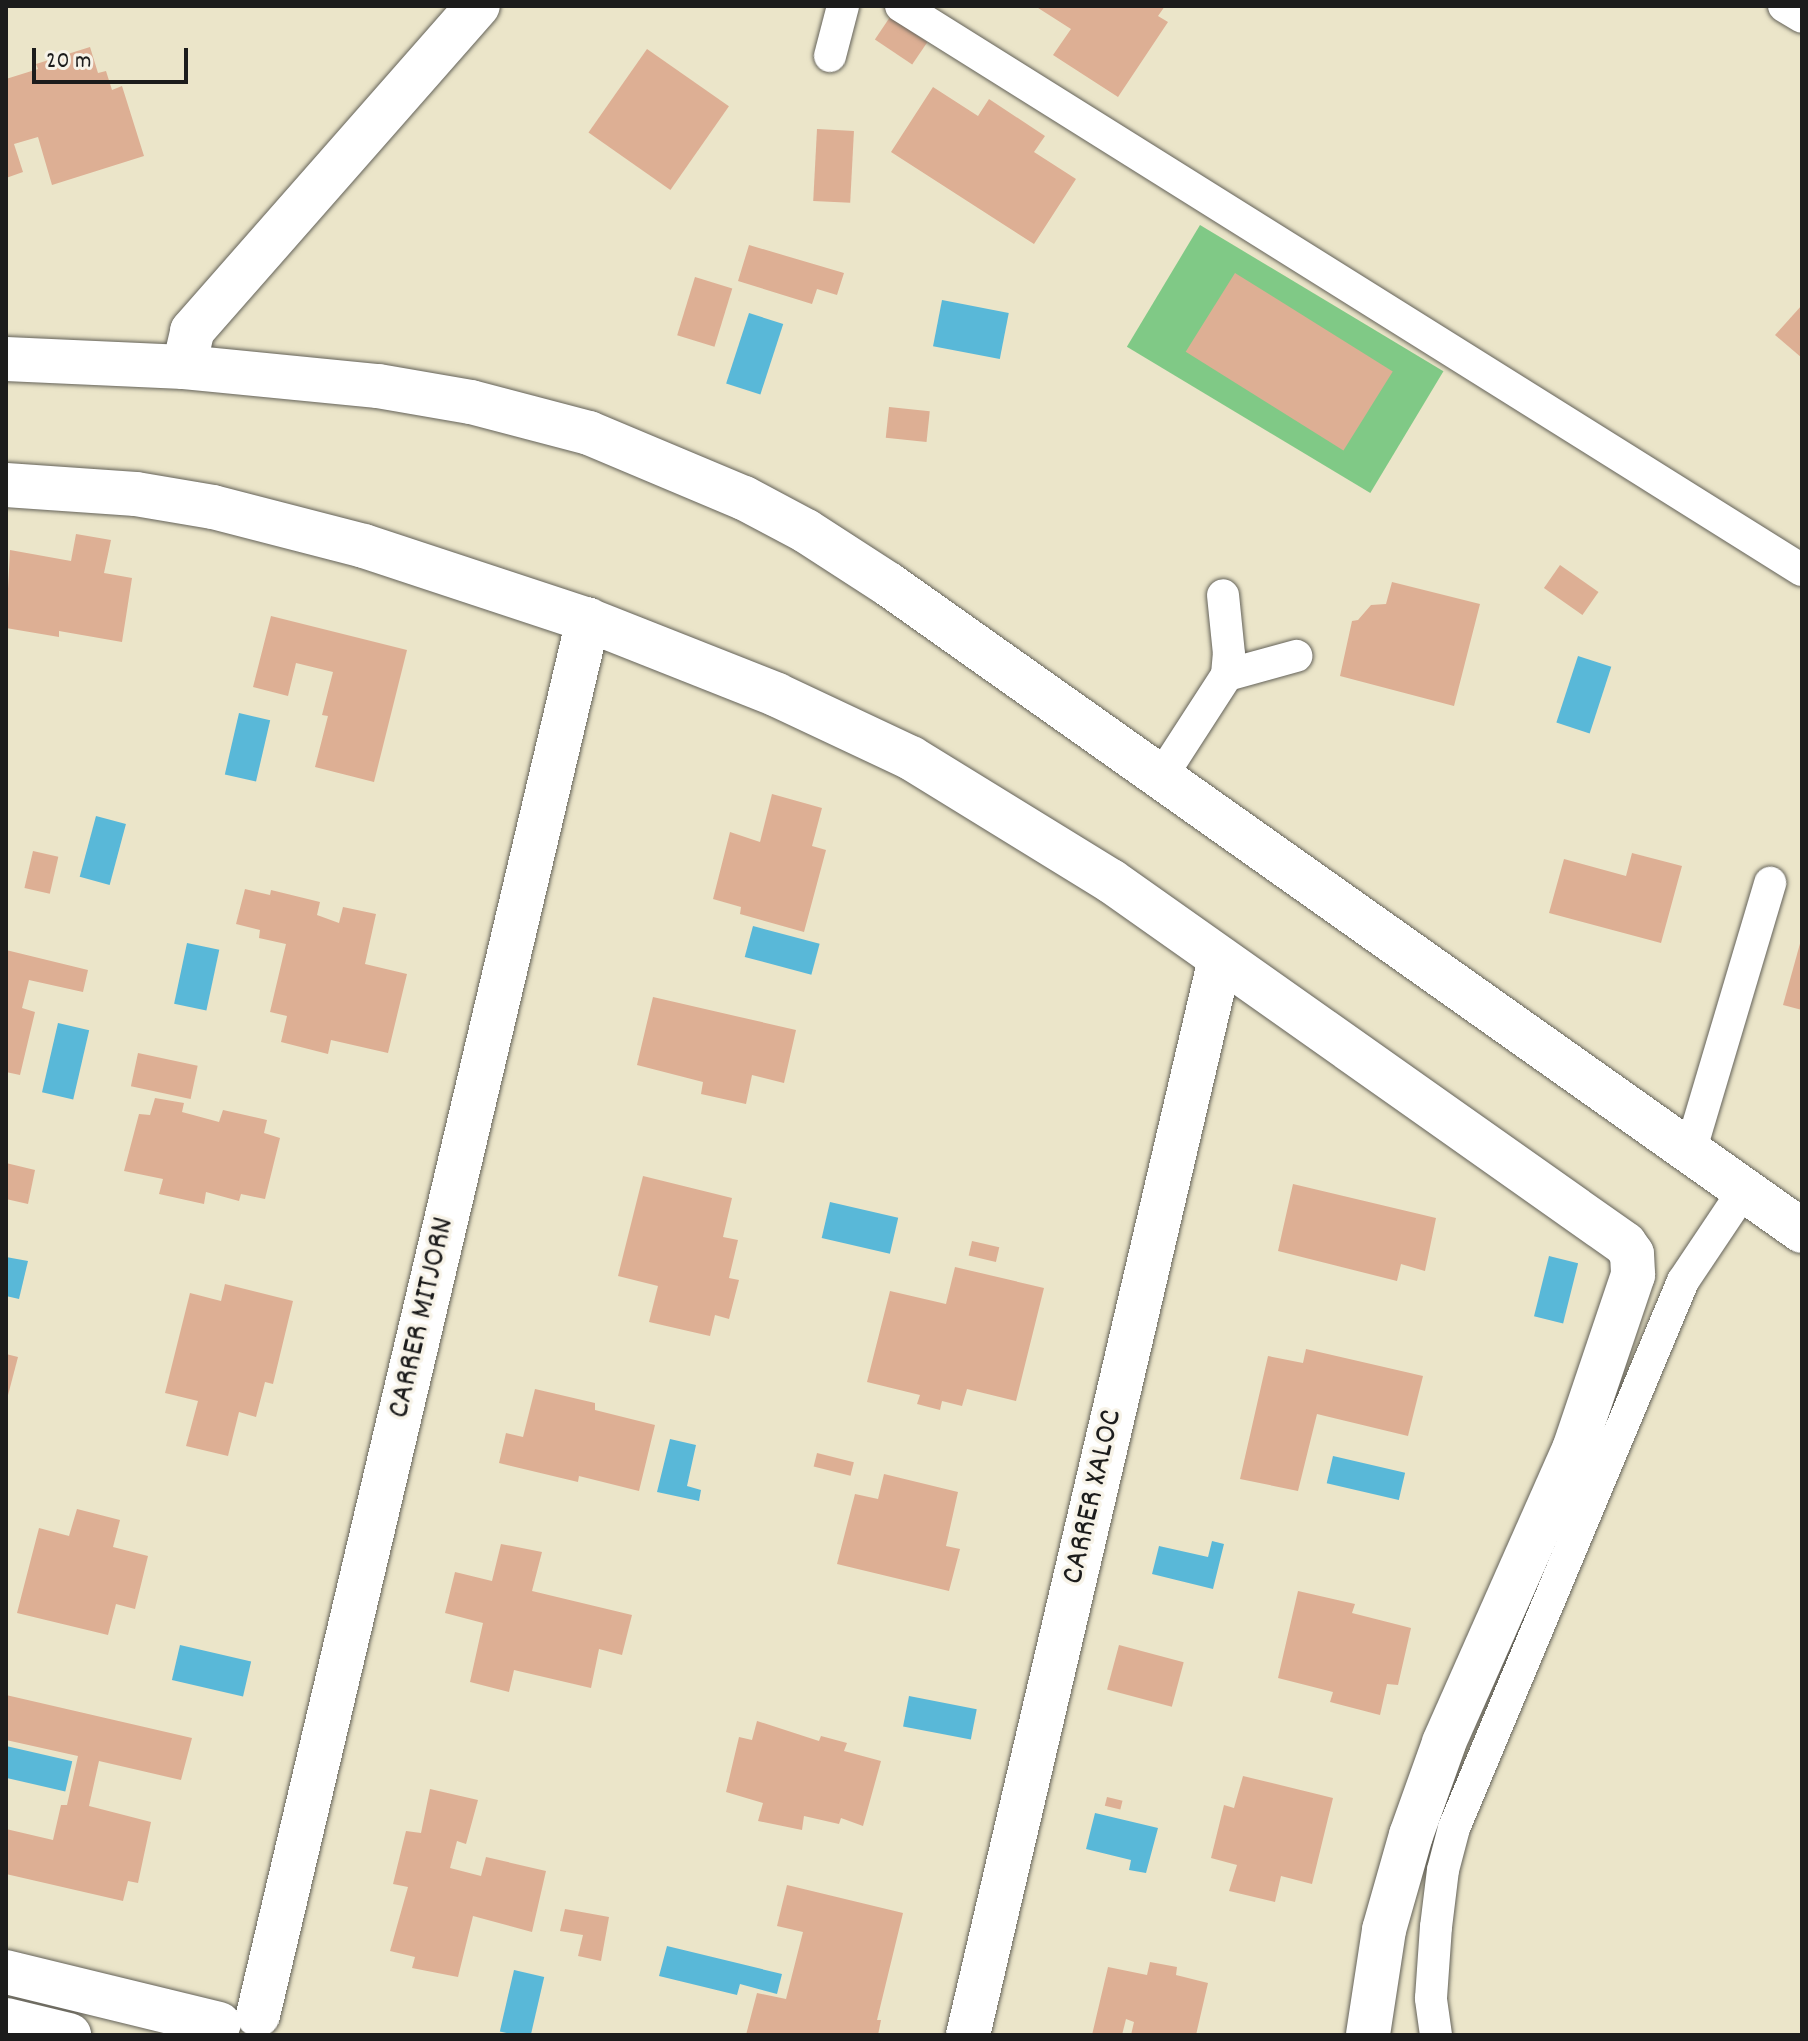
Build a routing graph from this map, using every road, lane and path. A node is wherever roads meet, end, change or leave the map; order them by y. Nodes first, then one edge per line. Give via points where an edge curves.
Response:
1 (478, 6) edge
2 (843, 6) edge
3 (901, 6) edge
4 (1784, 6) edge
5 (1802, 17) edge
6 (830, 56) dead end
7 (6, 359) edge
8 (184, 367) junction
9 (6, 485) edge
10 (1802, 570) edge
11 (1223, 595) dead end
12 (588, 620) junction
13 (1296, 656) dead end
14 (1227, 675) junction
15 (1161, 777) junction
16 (1770, 883) dead end
17 (1220, 959) junction
18 (1690, 1152) junction
19 (1744, 1190) junction
20 (1802, 1231) edge
21 (6, 1972) edge
22 (6, 2020) edge
23 (242, 2027) edge
24 (69, 2035) edge
25 (968, 2035) edge
26 (1368, 2035) edge
27 (1436, 2035) edge

1 - 8 street via 192,331
2 - 6 lane
3 - 10 lane
4 - 5 lane
7 - 8 street
8 - 15 street via 378,386 471,402 589,433 677,468 818,539
9 - 12 street via 136,494 213,507 364,546
11 - 14 lane
12 - 17 street via 777,695 911,758 1099,874
12 - 23 street, CARRER MITJORN
13 - 14 lane
14 - 15 lane
15 - 18 street
16 - 18 lane
17 - 25 street, CARRER XALOC
17 - 26 street via 1612,1235 1632,1254 1634,1266 1574,1449 1444,1743 1411,1835 1384,1930
18 - 19 street
19 - 20 street
19 - 27 lane via 1683,1281 1454,1828 1436,1927 1431,1998
21 - 23 street
22 - 24 street

